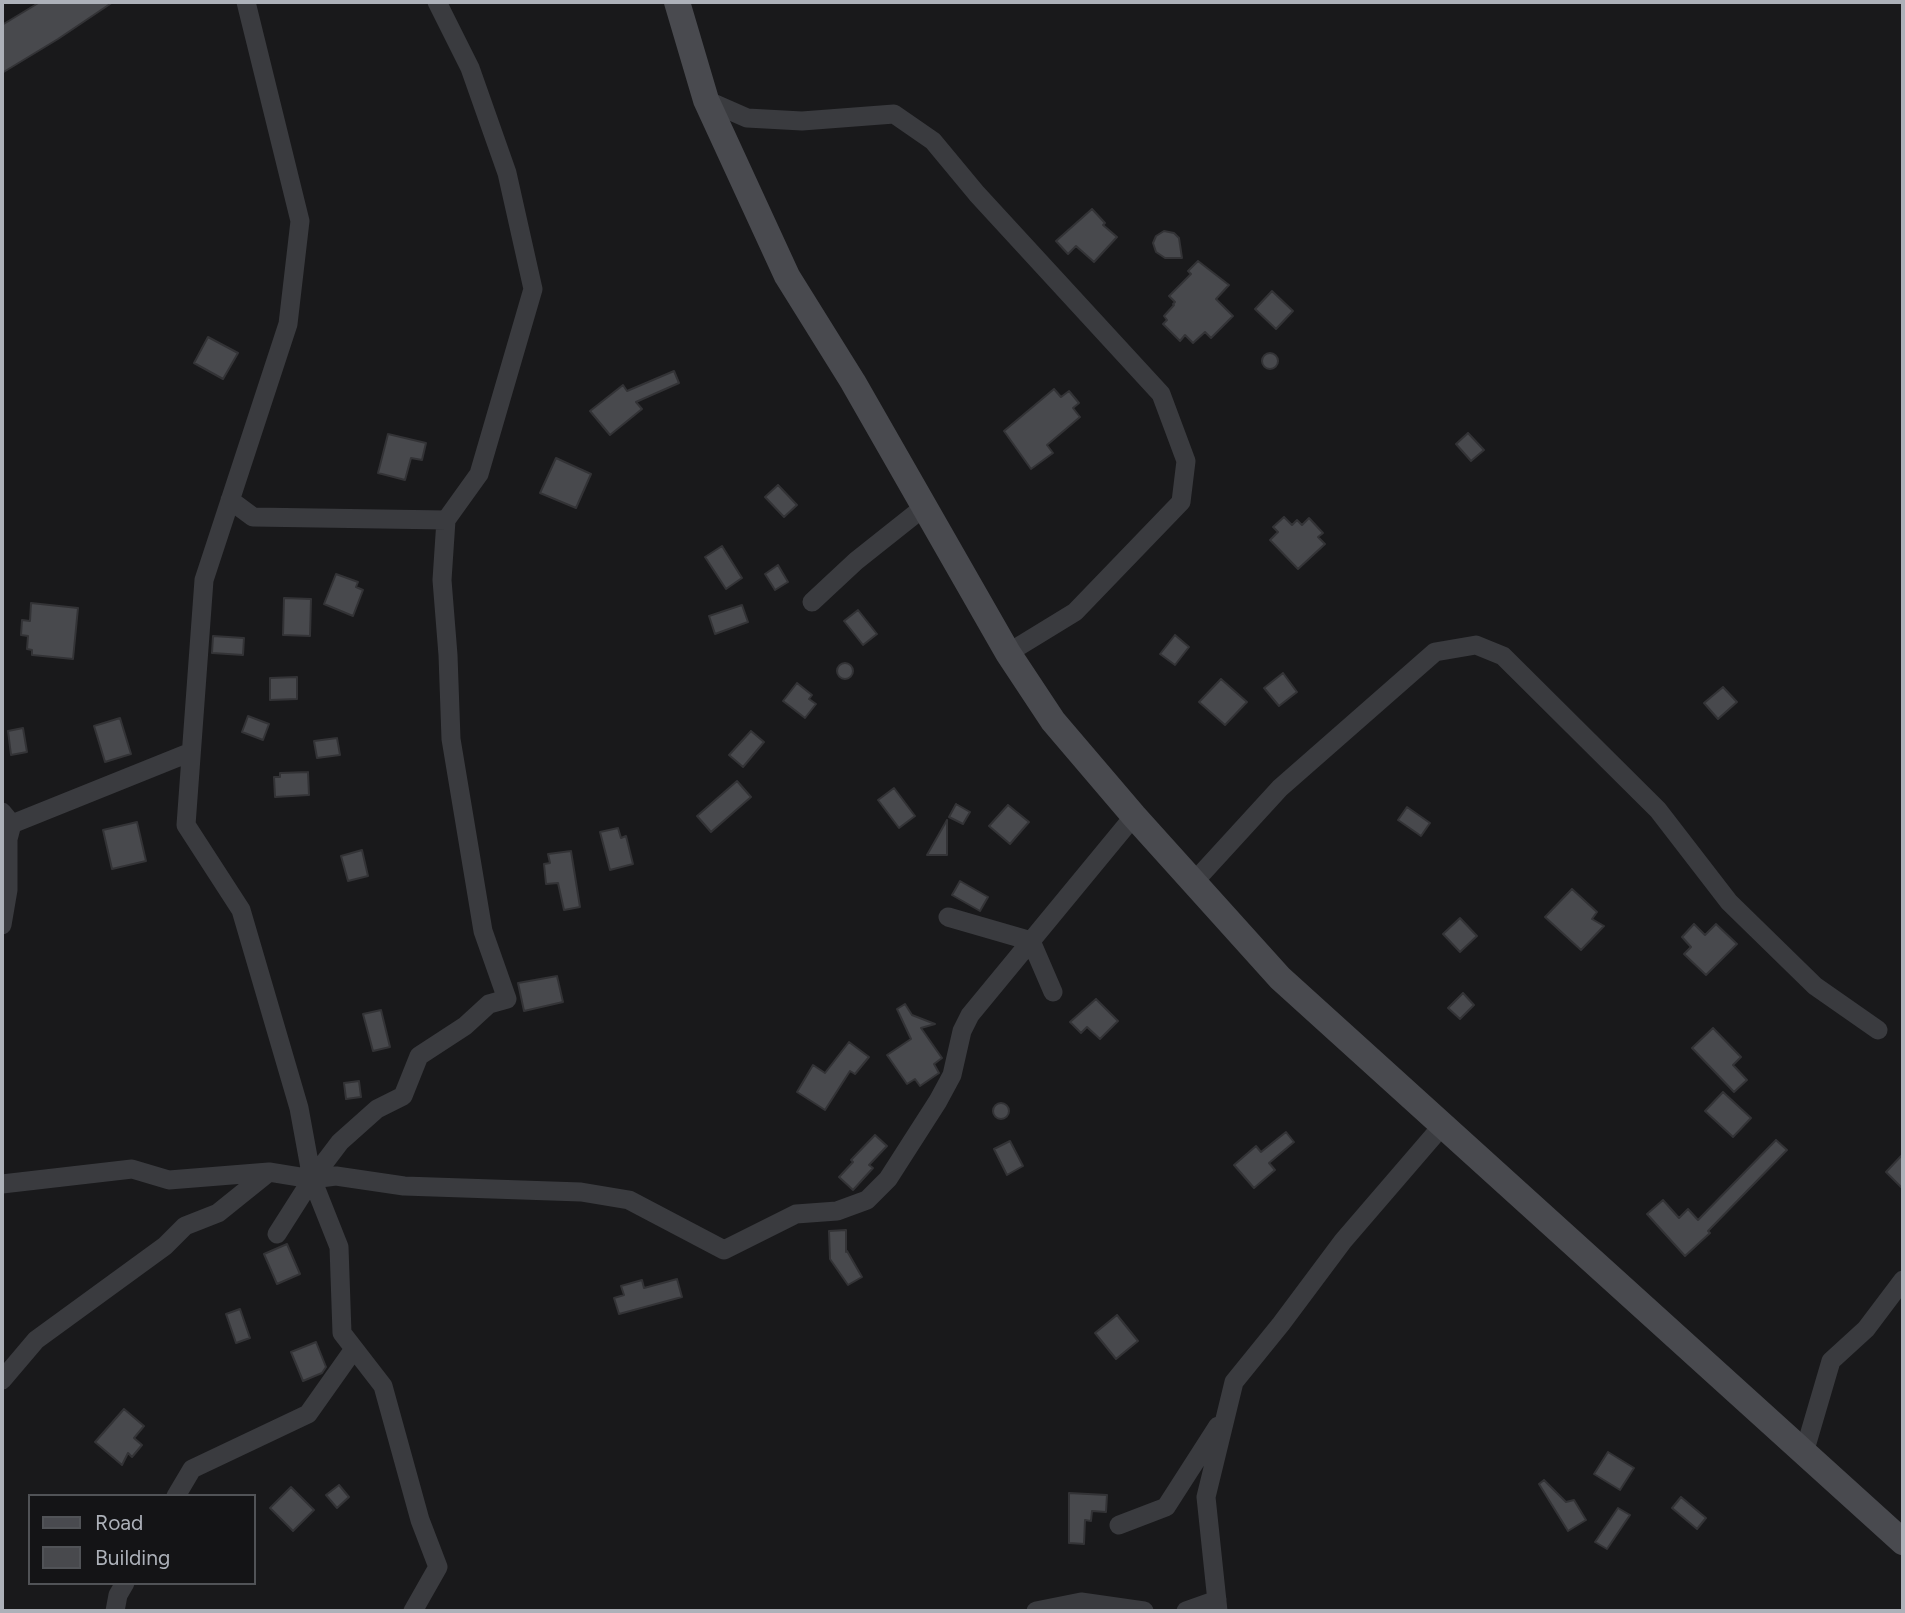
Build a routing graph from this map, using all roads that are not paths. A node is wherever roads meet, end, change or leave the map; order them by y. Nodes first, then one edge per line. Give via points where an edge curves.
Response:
1 (246, 2) edge
2 (437, 2) edge
3 (677, 2) edge
4 (706, 100) junction
5 (230, 500) junction
6 (924, 506) junction
7 (446, 520) junction
8 (812, 602) dead end
9 (1008, 653) junction
10 (191, 752) junction
11 (1133, 816) junction
12 (6, 829) edge
13 (1193, 883) junction
14 (948, 917) dead end
15 (2, 925) edge
16 (1031, 941) junction
17 (1052, 992) dead end
18 (1878, 1030) dead end
19 (1443, 1126) junction
20 (269, 1172) junction
21 (312, 1179) junction
22 (2, 1184) edge
23 (277, 1234) dead end
24 (1903, 1280) edge
25 (354, 1349) junction
26 (2, 1380) edge
27 (1227, 1411) junction
28 (1804, 1452) junction
29 (177, 1494) edge
30 (1119, 1525) dead end
31 (1903, 1542) edge
32 (124, 1585) edge
33 (1218, 1606) edge
34 (115, 1611) edge
35 (414, 1611) edge
36 (1035, 1611) edge
37 (1144, 1611) edge
38 (1186, 1611) edge

1 - 5 street via 300,221 288,324
2 - 7 street via 470,68 507,173 533,289 479,474
3 - 4 street
4 - 6 street via 787,276
4 - 9 street via 747,118 802,121 894,114 933,141 1161,394 1186,461 1181,502 1075,612
5 - 7 street via 253,517
5 - 10 street via 204,580
6 - 8 street
6 - 9 street
7 - 21 street via 442,580 451,739 483,931 507,999 489,1004 419,1056 403,1096 377,1109 340,1142
9 - 11 street via 1052,721
10 - 12 street
10 - 21 street via 186,825 241,910 299,1108
11 - 13 street
11 - 16 street
12 - 15 street via 8,890
13 - 18 street via 1280,788 1435,652 1476,645 1503,656 1657,810 1729,902 1815,986
13 - 19 street via 1280,978
14 - 16 street
16 - 17 street
16 - 21 street via 970,1015 952,1075 888,1179 867,1200 837,1211 796,1214 723,1250 629,1200 581,1192 404,1186 336,1176
19 - 27 street via 1343,1241 1234,1382
19 - 28 street
20 - 21 street
20 - 22 street via 169,1180 132,1169
20 - 26 street via 218,1213 185,1226 165,1246 36,1340
21 - 23 street
21 - 25 street via 339,1247 342,1333
24 - 28 street via 1866,1329 1831,1361
25 - 29 street via 308,1413 192,1469
25 - 35 street via 383,1386 420,1520 438,1567
27 - 30 street via 1166,1507
27 - 33 street via 1206,1497
28 - 31 street
32 - 34 street
33 - 38 street
36 - 37 street via 1081,1602

